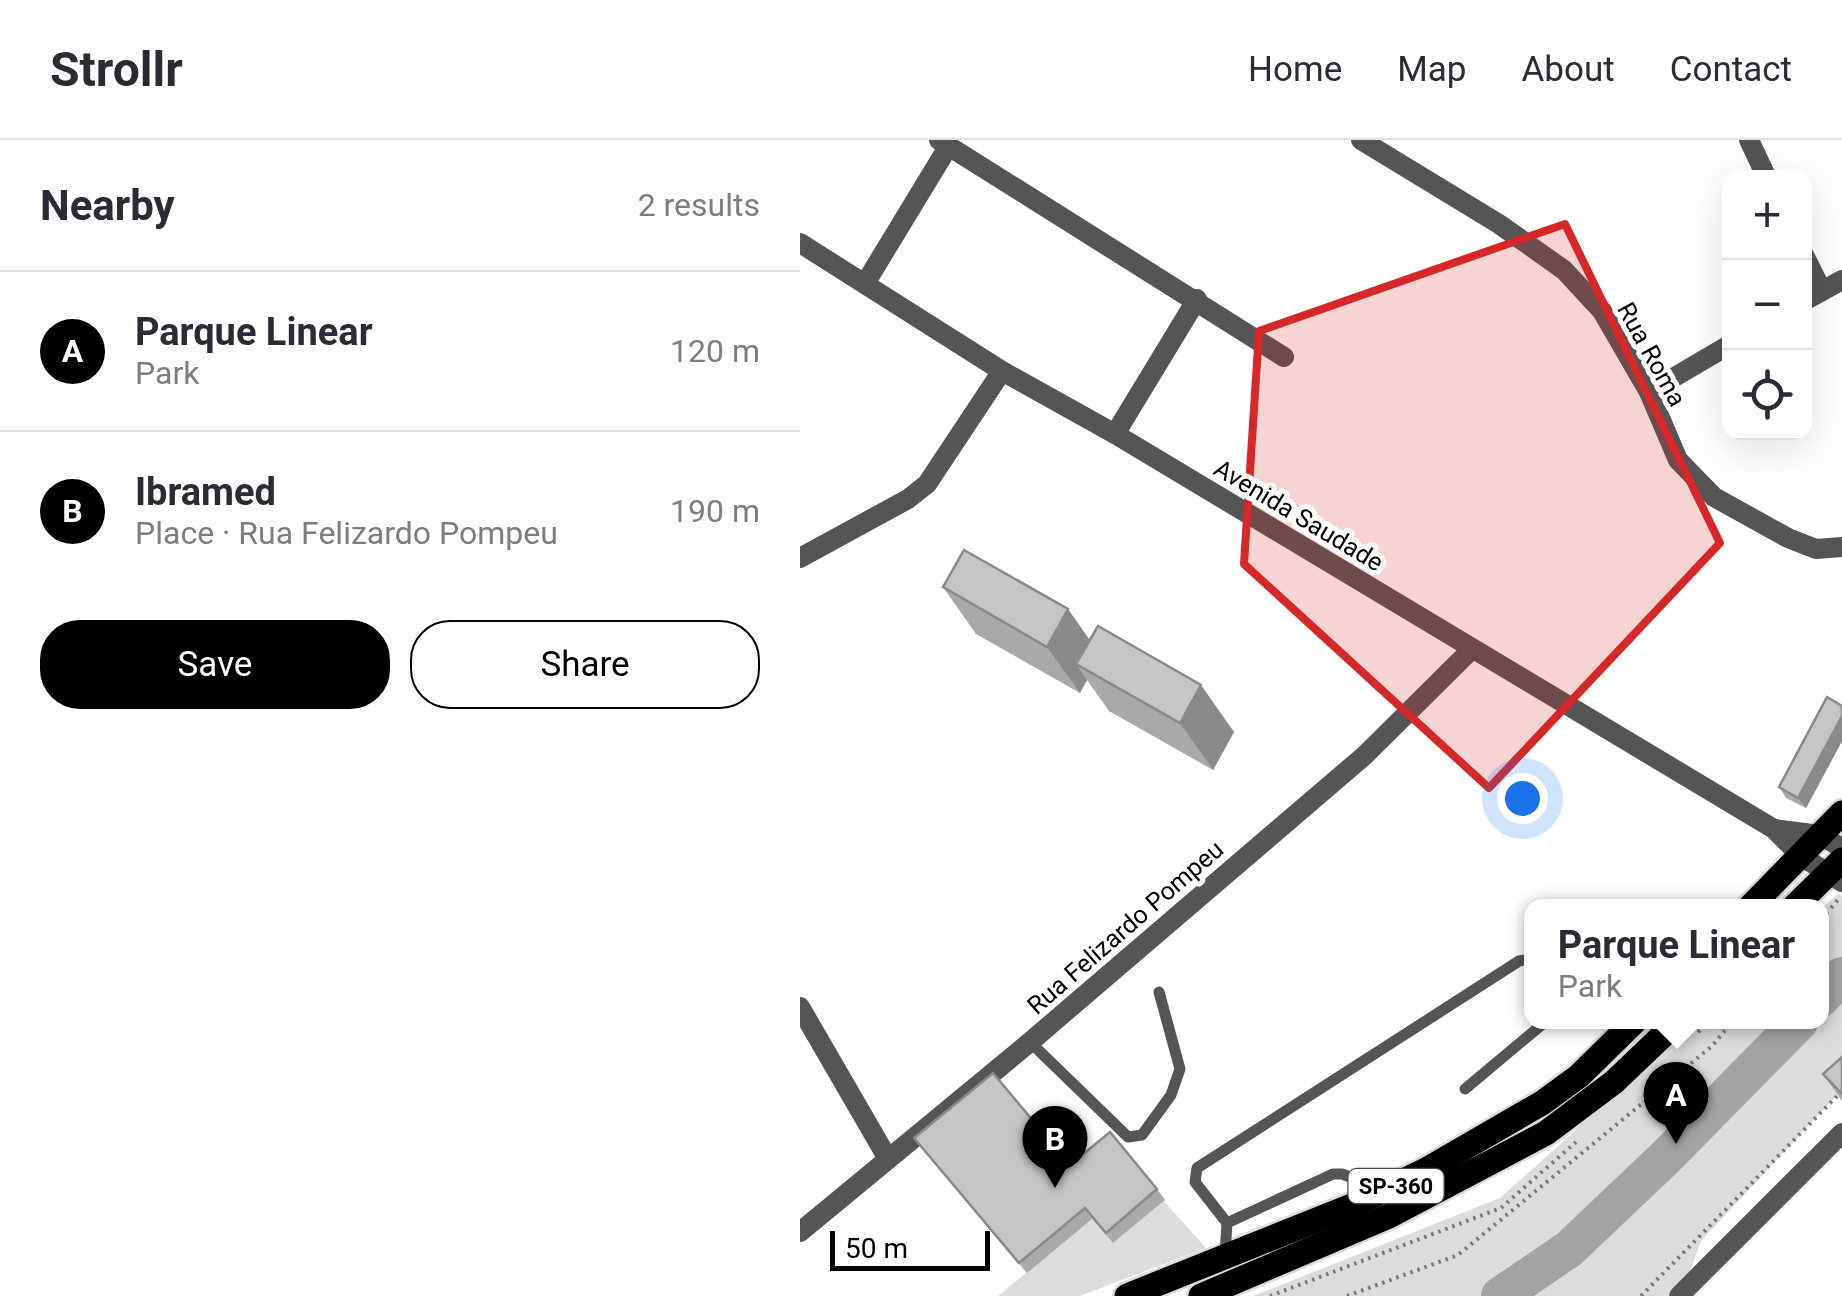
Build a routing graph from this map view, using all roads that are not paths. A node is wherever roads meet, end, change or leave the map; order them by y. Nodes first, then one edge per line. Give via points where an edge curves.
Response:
1 (1362, 140) edge
2 (1749, 140) edge
3 (943, 143) edge
4 (1763, 170) edge
5 (800, 243) edge
6 (1805, 260) edge
7 (1842, 280) edge
8 (866, 282) junction
9 (1813, 296) edge
10 (1197, 300) junction
11 (1722, 350) edge
12 (1284, 356) dead end
13 (1002, 371) junction
14 (1649, 392) junction
15 (1115, 434) junction
16 (1842, 547) edge
17 (800, 558) edge
18 (1472, 648) junction
19 (1842, 813) edge
20 (1774, 829) junction
21 (1831, 841) edge
22 (1802, 856) junction
23 (1839, 878) edge
24 (1757, 899) edge
25 (1806, 899) edge
26 (1524, 961) edge
27 (1159, 992) dead end
28 (800, 1007) edge
29 (1538, 1029) edge
30 (1627, 1029) edge
31 (1670, 1029) edge
32 (1030, 1042) junction
33 (1465, 1089) dead end
34 (1842, 1133) edge
35 (888, 1158) junction
36 (1387, 1191) junction
37 (1226, 1223) junction
38 (800, 1232) edge
39 (1225, 1258) junction
40 (1126, 1296) edge
41 (1202, 1296) edge
42 (1678, 1296) edge

1 - 14 street, Rua Roma via 1564,270 1602,310
2 - 4 street
3 - 8 street
3 - 10 street
5 - 8 street, Avenida Saudade
6 - 9 street
7 - 9 street
8 - 13 street, Avenida Saudade
10 - 12 street
10 - 15 street
11 - 14 street
13 - 15 street, Avenida Saudade
13 - 17 street via 927,484
14 - 16 street, Rua Roma via 1678,460 1714,498 1816,549
15 - 18 street, Avenida Saudade
18 - 20 street, Avenida Saudade
18 - 32 street, Rua Felizardo Pompeu via 1364,756
19 - 21 main road
20 - 21 street, Avenida Saudade
20 - 22 street, Avenida Saudade
21 - 22 main road
22 - 23 street, Avenida Saudade
22 - 24 main road
23 - 25 main road
26 - 37 lane via 1197,1168 1195,1182
27 - 32 lane via 1180,1069 1135,1138
28 - 35 street
29 - 33 lane
30 - 36 main road, SP-360 via 1542,1103
31 - 41 main road, SP-360 via 1546,1133 1426,1199
32 - 35 street, Rua Felizardo Pompeu
34 - 42 street
35 - 38 street, Rua Felizardo Pompeu
36 - 37 lane via 1334,1174
36 - 39 main road, SP-360
37 - 39 lane
39 - 40 main road, SP-360

